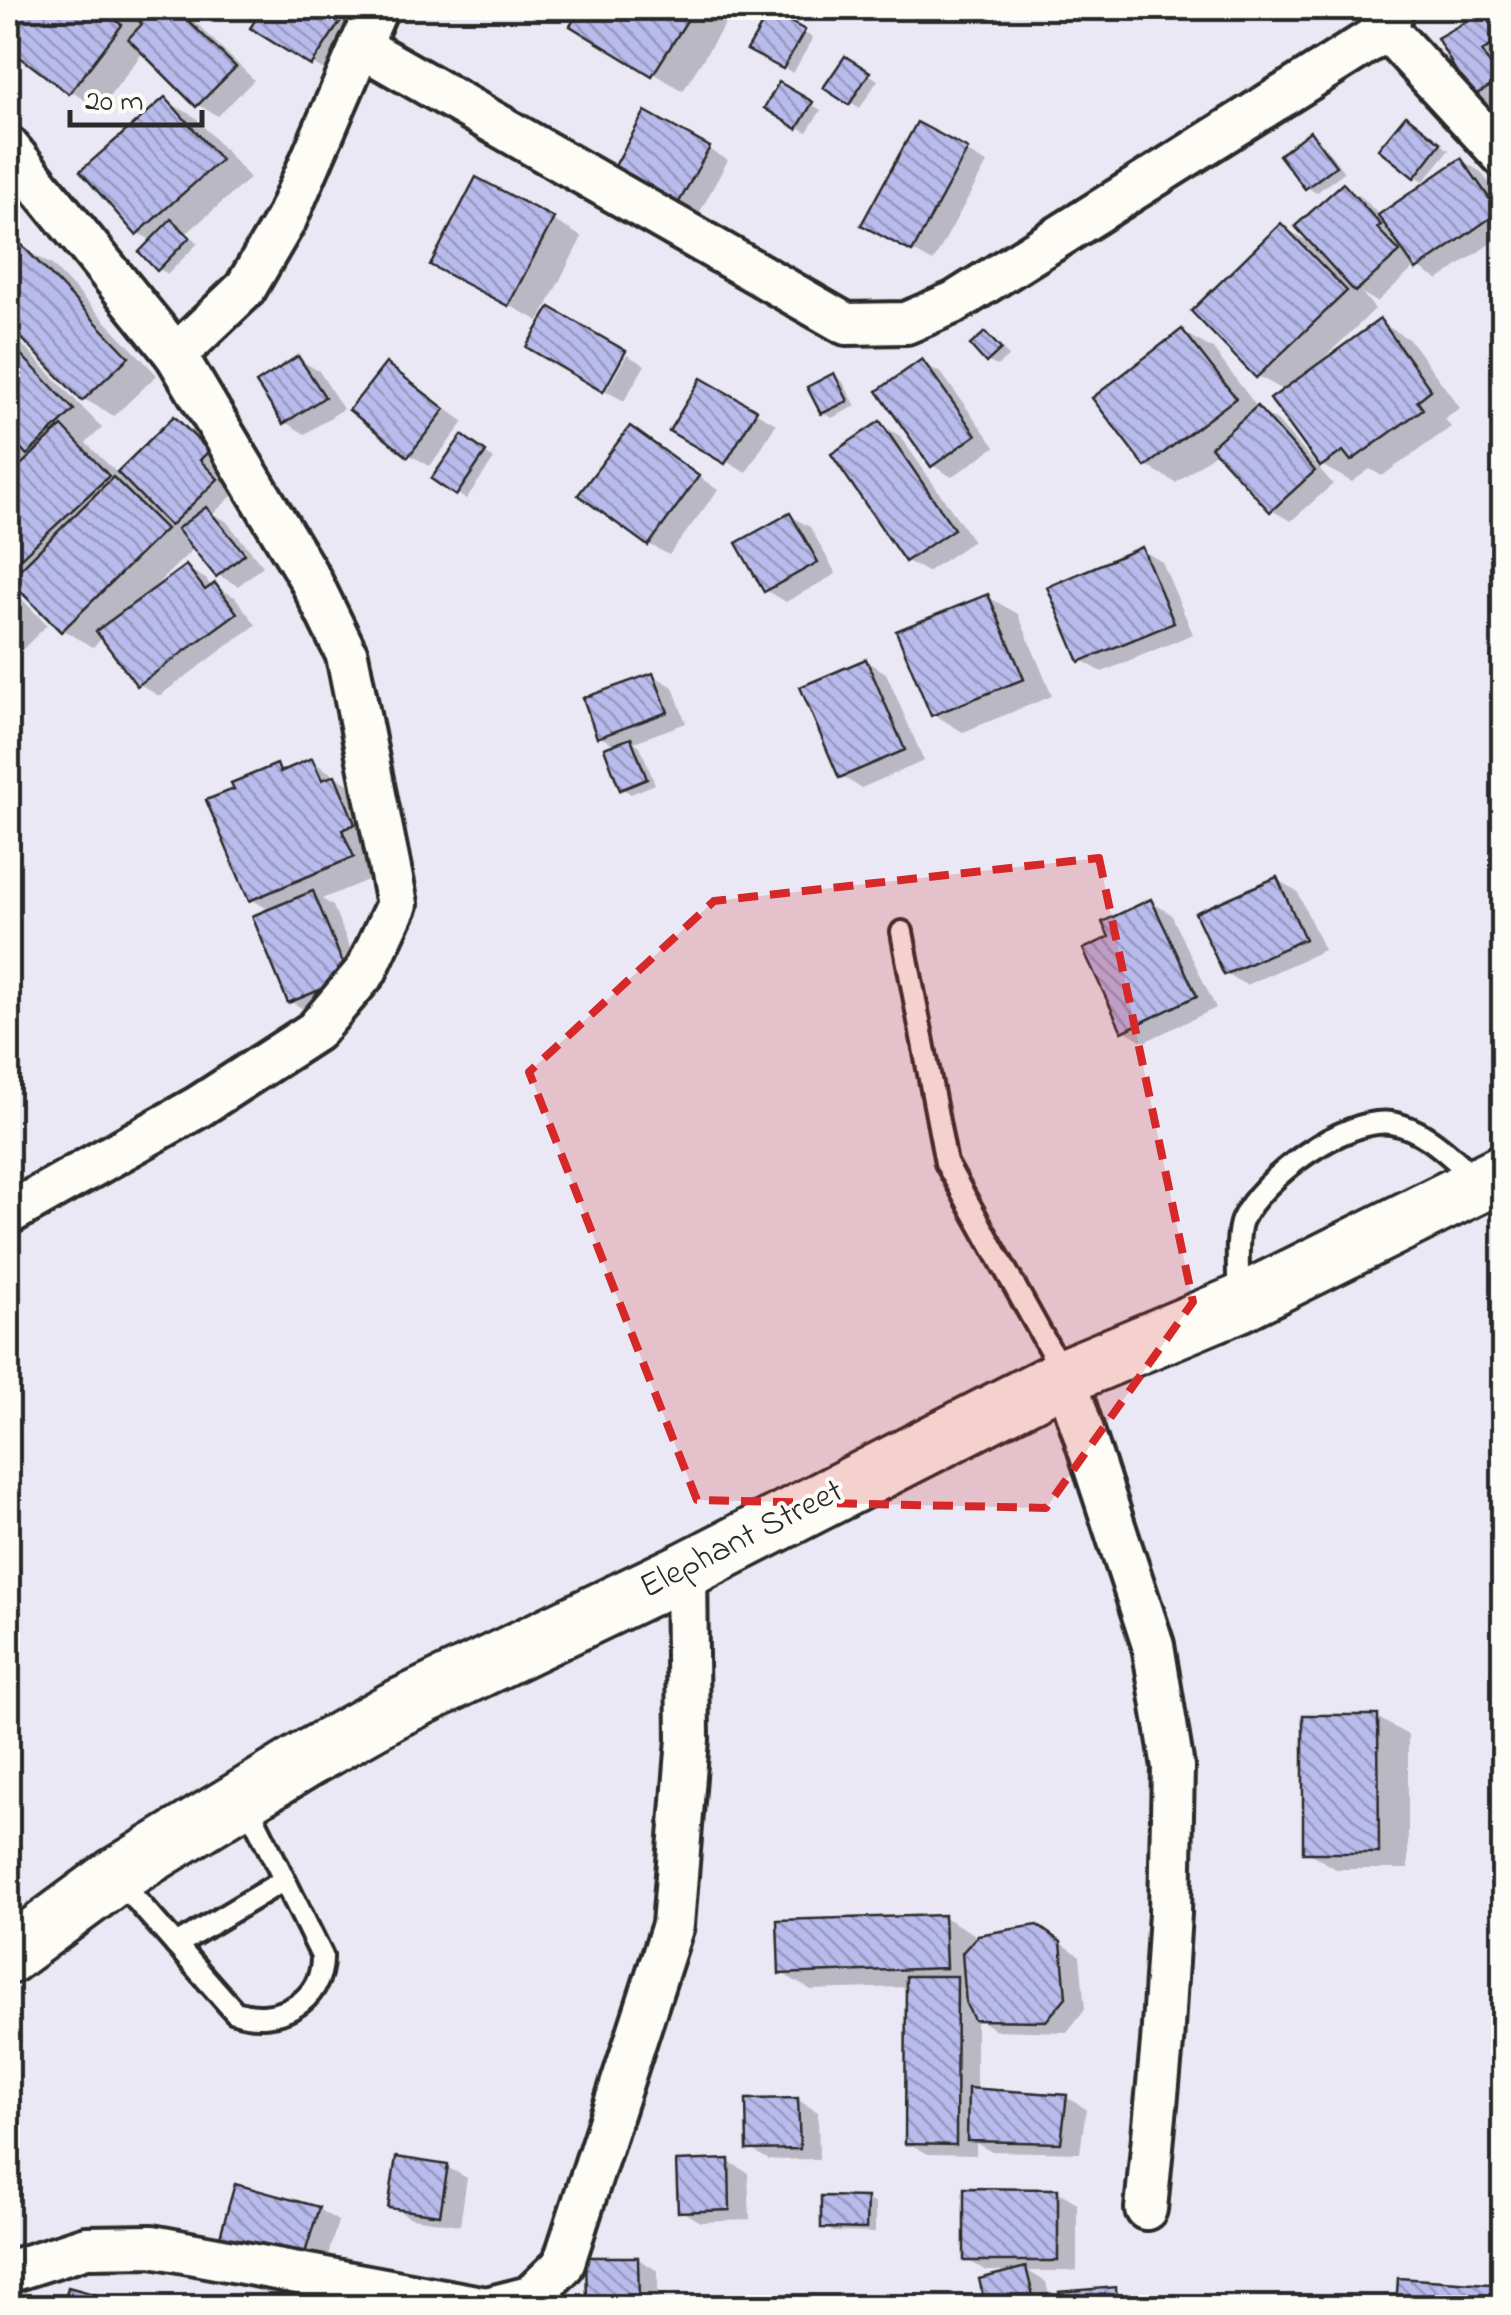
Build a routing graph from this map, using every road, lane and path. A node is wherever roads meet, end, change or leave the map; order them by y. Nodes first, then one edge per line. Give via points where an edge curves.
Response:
1 (376, 8) edge
2 (1390, 19) edge
3 (360, 46) junction
4 (8, 147) edge
5 (1504, 157) edge
6 (176, 355) junction
7 (902, 932) dead end
8 (1492, 1178) edge
9 (10, 1209) edge
10 (1238, 1304) junction
11 (1065, 1376) junction
12 (686, 1570) junction
13 (244, 1798) junction
14 (116, 1876) junction
15 (284, 1880) junction
16 (176, 1945) junction
17 (8, 1956) edge
18 (1146, 2208) dead end
19 (8, 2272) edge
20 (487, 2308) edge

1 - 3 street
2 - 3 street via 955,302 906,322 846,324
2 - 5 street
3 - 6 street via 286,219 244,289
4 - 6 street
6 - 9 street via 347,654 397,904 366,971 314,1031 198,1107
7 - 11 lane via 946,1163
8 - 10 main road, Elephant Street
8 - 10 lane via 1419,1132 1388,1122 1322,1142 1270,1180 1240,1222
10 - 11 main road, Elephant Street
11 - 12 main road, Elephant Street
11 - 18 street via 1153,1646 1172,1767 1170,1914
12 - 13 main road, Elephant Street via 394,1710
12 - 20 street via 688,1739 674,1925 562,2265 530,2297
13 - 14 main road, Elephant Street
13 - 15 lane
14 - 16 lane
14 - 17 main road, Elephant Street
15 - 16 lane
15 - 16 lane via 322,1956 322,1976 311,1995 276,2016 234,2012
19 - 20 street via 86,2248 152,2246

